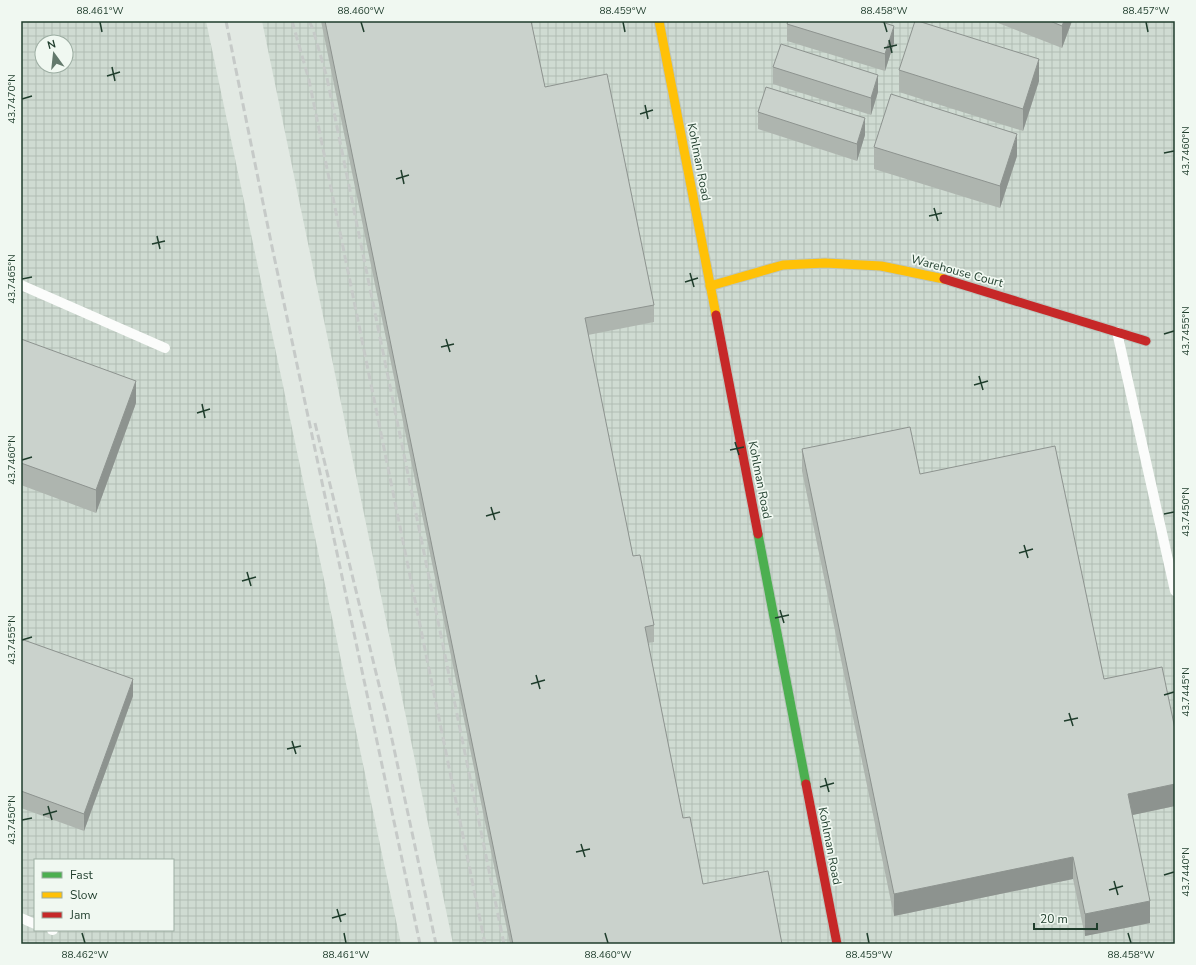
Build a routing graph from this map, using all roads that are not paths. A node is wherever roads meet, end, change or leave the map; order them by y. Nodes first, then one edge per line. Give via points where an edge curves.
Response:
1 (659, 21) edge
2 (21, 285) edge
3 (710, 286) junction
4 (1117, 332) junction
5 (1146, 341) dead end
6 (166, 348) dead end
7 (1175, 591) edge
8 (21, 918) edge
9 (34, 924) edge
10 (838, 944) edge

1 - 3 street, Kohlman Road
2 - 6 lane
3 - 4 street, Warehouse Court via 783,265 825,263 881,266 961,283
3 - 10 street, Kohlman Road
4 - 5 street, Warehouse Court
4 - 7 lane
8 - 9 lane

